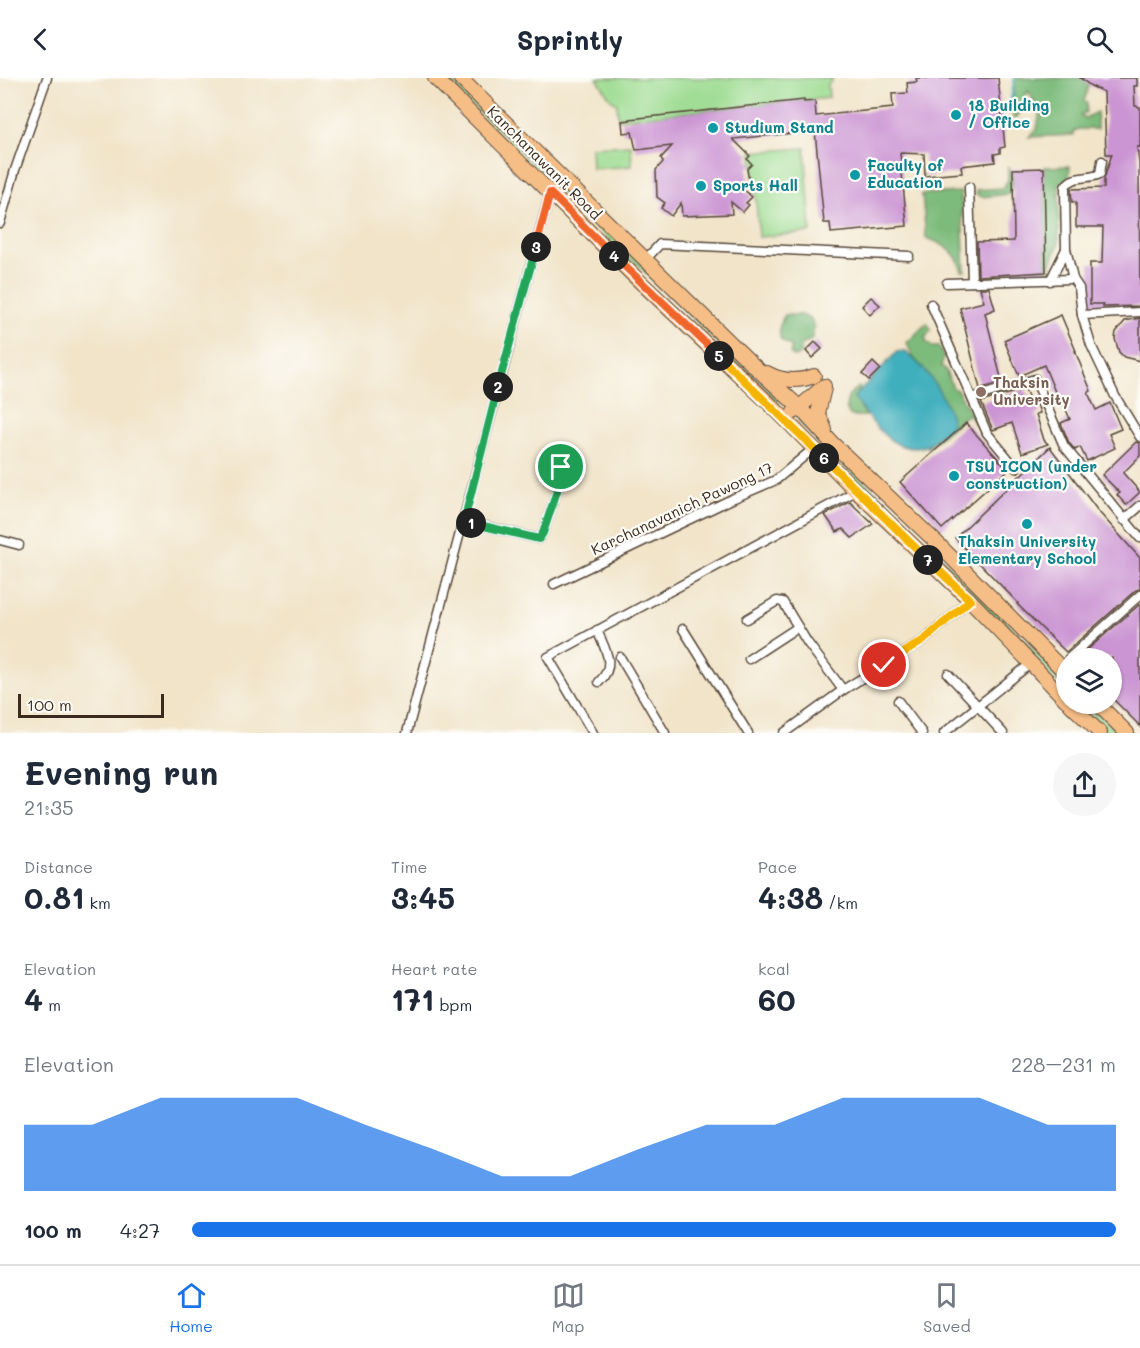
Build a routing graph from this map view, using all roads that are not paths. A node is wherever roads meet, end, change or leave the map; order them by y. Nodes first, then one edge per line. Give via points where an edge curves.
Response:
1 (47, 78) edge
2 (435, 78) edge
3 (460, 78) edge
4 (1102, 161) dead end
5 (969, 187) dead end
6 (550, 193) junction
7 (0, 223) edge
8 (1066, 249) junction
9 (909, 256) dead end
10 (646, 259) junction
11 (1073, 279) junction
12 (1050, 281) junction
13 (972, 282) junction
14 (947, 283) dead end
15 (932, 304) dead end
16 (1140, 312) edge
17 (1082, 315) junction
18 (753, 365) junction
19 (819, 381) junction
20 (972, 398) junction
21 (772, 407) junction
22 (793, 407) junction
23 (794, 429) junction
24 (1140, 437) edge
25 (832, 443) junction
26 (814, 448) junction
27 (561, 467) dead end
28 (1016, 468) dead end
29 (856, 491) junction
30 (1140, 506) edge
31 (1124, 520) junction
32 (464, 521) junction
33 (1140, 538) edge
34 (0, 540) edge
35 (19, 545) dead end
36 (554, 584) dead end
37 (1140, 594) edge
38 (970, 600) junction
39 (747, 619) dead end
40 (798, 627) junction
41 (597, 630) junction
42 (683, 630) dead end
43 (1084, 648) edge
44 (1056, 656) edge
45 (620, 657) dead end
46 (750, 659) dead end
47 (1030, 664) junction
48 (948, 674) dead end
49 (599, 682) dead end
50 (843, 690) junction
51 (1056, 690) edge
52 (898, 701) dead end
53 (978, 706) junction
54 (1080, 714) edge
55 (1108, 714) edge
56 (407, 733) edge
57 (593, 733) edge
58 (665, 733) edge
59 (748, 733) edge
60 (784, 733) edge
61 (922, 733) edge
62 (944, 733) edge
63 (1003, 733) edge
64 (1100, 733) edge
65 (1127, 733) edge

1 - 7 street
2 - 6 main road, Kanchanawanit Road
3 - 10 main road, Kanchanawanit Road
4 - 8 street via 1100,174 1074,178 1065,187
5 - 13 street
6 - 21 main road, Kanchanawanit Road
6 - 32 street
8 - 11 street
8 - 12 street
9 - 10 street via 660,244
10 - 18 main road, Kanchanawanit Road
11 - 12 street
11 - 17 street via 1079,288
12 - 13 street
13 - 14 street
15 - 20 street
16 - 17 street
17 - 24 street via 1115,396
18 - 19 main road via 780,379
18 - 22 main road, Kanchanawanit Road
19 - 22 main road
19 - 25 main road via 819,419
20 - 28 street via 987,433
20 - 31 street via 1035,379 1064,446
21 - 22 main road
21 - 23 main road, Kanchanawanit Road
22 - 23 main road via 789,420
22 - 25 main road, Kanchanawanit Road
23 - 26 main road, Kanchanawanit Road
25 - 44 main road, Kanchanawanit Road
26 - 29 main road, Kanchanawanit Road
26 - 36 street, Karchanavanich Pawong 17 via 776,480
27 - 32 street via 557,491 539,539
29 - 38 main road, Kanchanawanit Road
29 - 41 street
30 - 31 street
31 - 33 street
32 - 56 street
34 - 35 street
37 - 43 street
38 - 47 main road, Kanchanawanit Road
38 - 50 street via 924,640
39 - 40 street via 779,601
40 - 46 street
40 - 50 street
41 - 49 street via 609,667 608,674
41 - 57 street via 548,657
42 - 59 street
45 - 58 street
47 - 51 main road, Kanchanawanit Road
47 - 53 street
48 - 53 street
50 - 60 street
52 - 61 street
53 - 62 street
53 - 63 street
54 - 64 main road
55 - 65 main road

